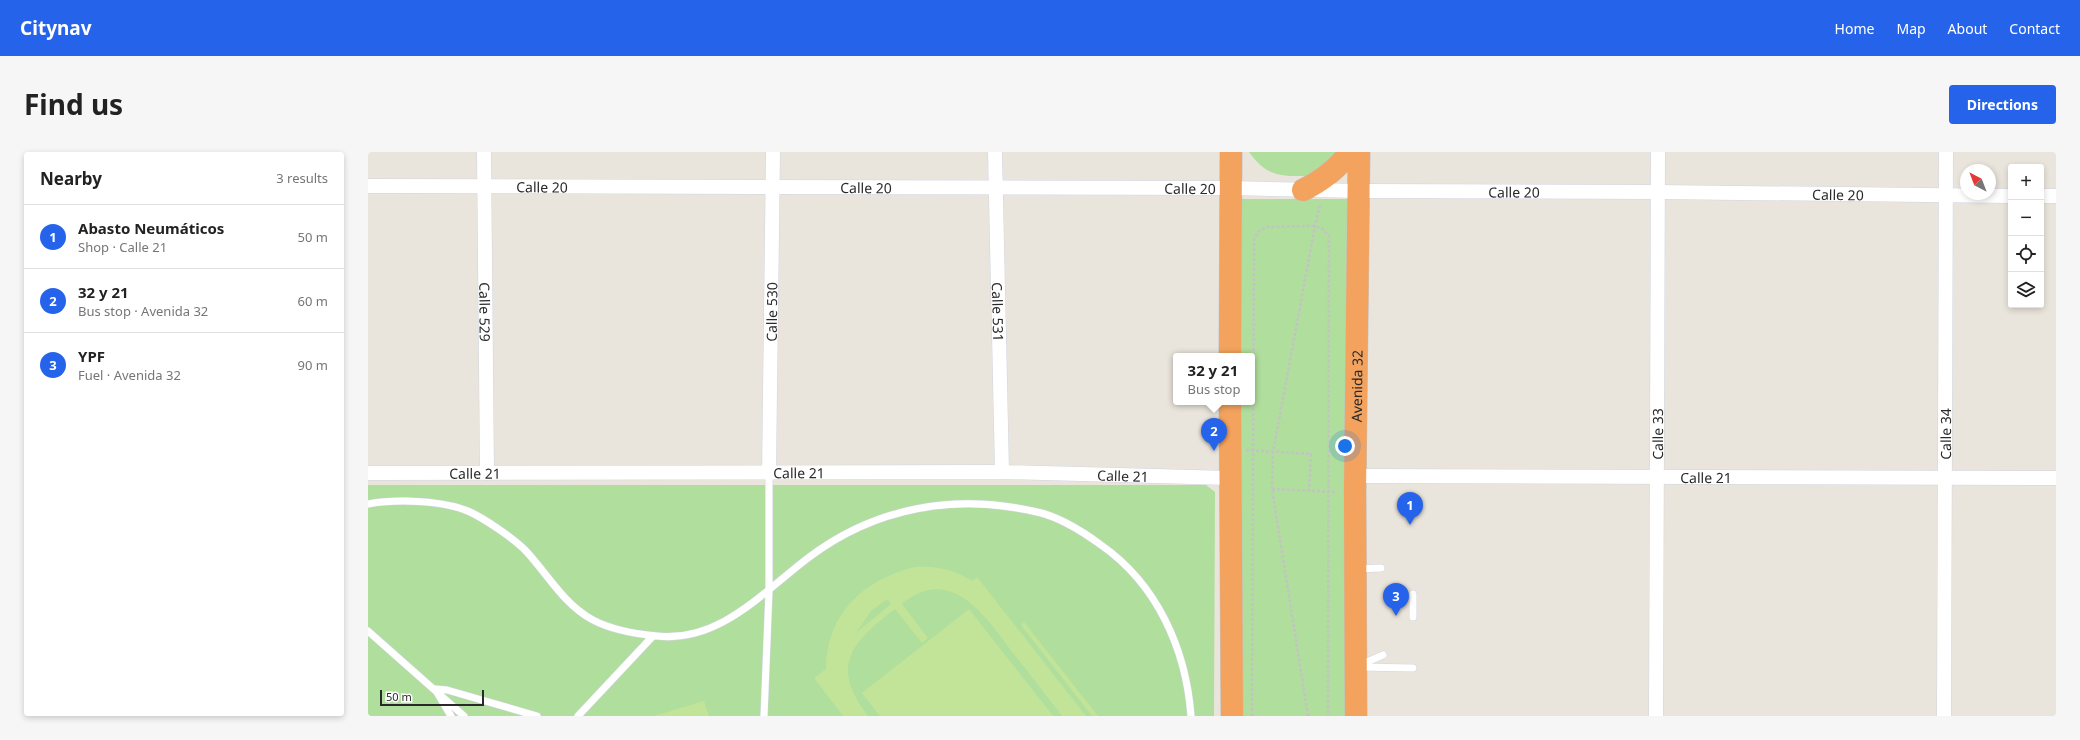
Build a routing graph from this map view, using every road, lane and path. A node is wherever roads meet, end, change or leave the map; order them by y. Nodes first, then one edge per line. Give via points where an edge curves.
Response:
1 (484, 152) edge
2 (773, 152) edge
3 (995, 152) edge
4 (1231, 152) edge
5 (1350, 152) edge
6 (1359, 152) edge
7 (1658, 152) edge
8 (1946, 152) edge
9 (368, 186) edge
10 (484, 186) junction
11 (773, 186) junction
12 (995, 187) junction
13 (1230, 188) junction
14 (1302, 190) junction
15 (1359, 191) junction
16 (1658, 192) junction
17 (1946, 196) junction
18 (2008, 196) edge
19 (2044, 196) edge
20 (2056, 196) edge
21 (1327, 205) dead end
22 (1315, 226) junction
23 (1230, 353) edge
24 (1253, 353) edge
25 (1230, 405) edge
26 (1253, 405) edge
27 (1230, 450) junction
28 (1253, 451) junction
29 (1273, 452) junction
30 (1002, 472) junction
31 (368, 473) edge
32 (487, 473) junction
33 (769, 473) junction
34 (1657, 477) junction
35 (1230, 478) junction
36 (1945, 478) junction
37 (2056, 478) edge
38 (1355, 485) junction
39 (1272, 489) junction
40 (1309, 491) junction
41 (1328, 492) junction
42 (368, 504) edge
43 (1381, 568) dead end
44 (1355, 569) junction
45 (769, 591) junction
46 (1413, 594) dead end
47 (1413, 617) dead end
48 (368, 631) edge
49 (653, 636) junction
50 (1383, 655) dead end
51 (1356, 667) junction
52 (1413, 668) dead end
53 (435, 689) junction
54 (451, 716) edge
55 (464, 716) edge
56 (537, 716) edge
57 (578, 716) edge
58 (764, 716) edge
59 (1191, 716) edge
60 (1232, 716) edge
61 (1252, 716) edge
62 (1308, 716) edge
63 (1328, 716) edge
64 (1356, 716) edge
65 (1656, 716) edge
66 (1944, 716) edge

1 - 10 street, Calle 529
2 - 11 street, Calle 530
3 - 12 street, Calle 531
4 - 13 highway
5 - 14 highway via 1343,162 1324,178
6 - 15 highway, Avenida 32
7 - 16 street, Calle 33
8 - 17 street, Calle 34
9 - 10 street, Calle 20
10 - 11 street, Calle 20
10 - 32 street, Calle 529
11 - 12 street, Calle 20
11 - 33 street, Calle 530
12 - 13 street, Calle 20
12 - 30 street, Calle 531
13 - 14 street, Calle 20
13 - 23 highway
14 - 15 street, Calle 20
15 - 16 street, Calle 20
15 - 38 highway, Avenida 32
16 - 17 street, Calle 20
16 - 34 street, Calle 33
17 - 18 street, Calle 20
17 - 36 street, Calle 34
19 - 20 street
21 - 22 path via 1320,205
22 - 24 path via 1267,228 1258,231 1254,239
22 - 29 path
22 - 41 path via 1323,229 1329,236
25 - 27 highway
26 - 28 path
27 - 28 path
27 - 35 highway
28 - 29 path
28 - 61 path
29 - 39 path
29 - 40 path via 1311,454
30 - 33 street, Calle 21
30 - 35 street, Calle 21
31 - 32 street, Calle 21
32 - 33 street, Calle 21
33 - 45 lane
34 - 36 street, Calle 21
34 - 38 street, Calle 21
34 - 65 street, Calle 33
35 - 60 highway
36 - 37 street, Calle 21
36 - 66 street, Calle 34
38 - 41 path
38 - 44 highway, Avenida 32
39 - 40 path
39 - 62 path
40 - 41 path
41 - 63 path
42 - 49 lane via 393,501 440,504 469,512 524,549 565,599 592,620 628,633
43 - 44 lane
44 - 51 highway, Avenida 32
45 - 49 lane via 736,615 700,632 668,637
45 - 58 lane
45 - 59 lane via 808,558 842,535 891,514 945,504 996,505 1039,512 1079,529 1113,553 1144,585 1167,620 1182,660 1190,697
46 - 47 lane
48 - 53 lane
49 - 57 lane
50 - 51 lane
51 - 52 lane
51 - 64 highway, Avenida 32
53 - 54 lane
53 - 55 lane
53 - 56 lane

